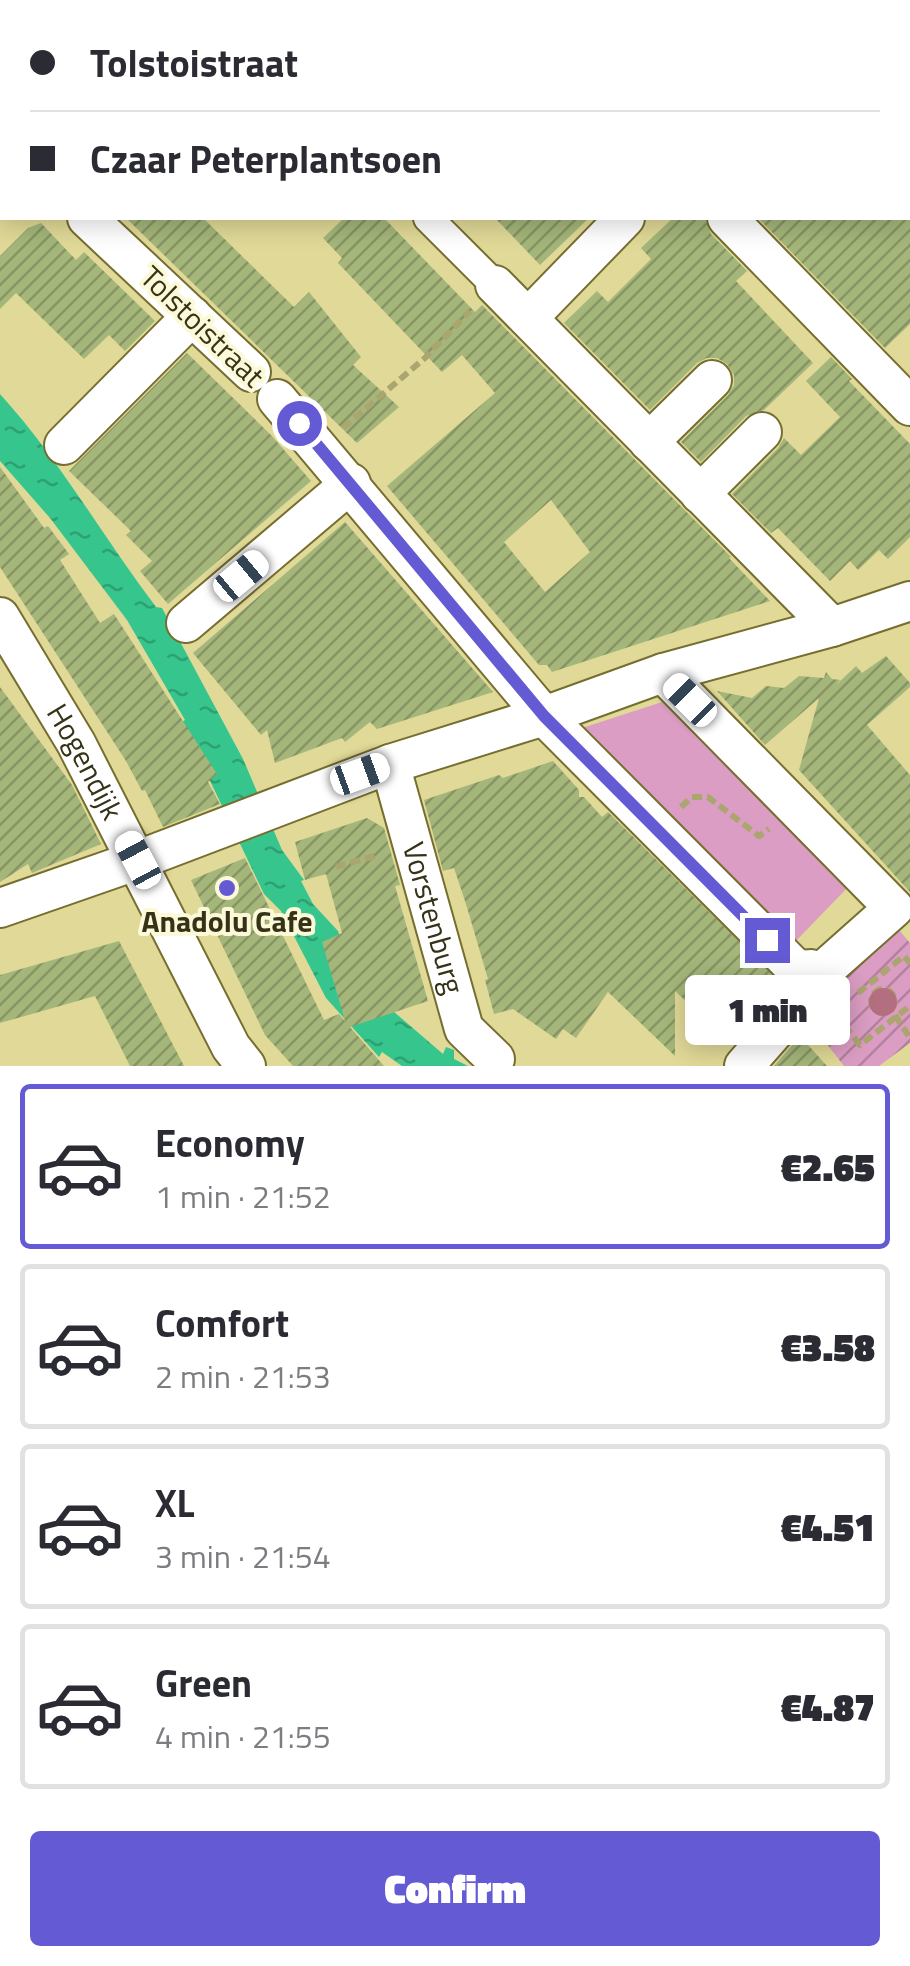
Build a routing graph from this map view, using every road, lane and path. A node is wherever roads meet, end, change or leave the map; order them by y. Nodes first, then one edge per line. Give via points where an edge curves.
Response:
1 (89, 220) edge
2 (430, 220) edge
3 (623, 220) edge
4 (730, 220) edge
5 (495, 285) junction
6 (192, 316) junction
7 (528, 318) junction
8 (712, 380) dead end
9 (910, 406) edge
10 (762, 432) dead end
11 (649, 442) junction
12 (64, 445) dead end
13 (320, 447) junction
14 (351, 484) junction
15 (700, 494) junction
16 (910, 601) edge
17 (0, 617) edge
18 (186, 622) dead end
19 (832, 627) junction
20 (663, 672) junction
21 (544, 716) junction
22 (390, 764) junction
23 (798, 807) junction
24 (657, 828) junction
25 (382, 854) dead end
26 (138, 860) junction
27 (336, 867) dead end
28 (0, 908) edge
29 (910, 963) edge
30 (811, 968) junction
31 (910, 1006) edge
32 (894, 1014) junction
33 (910, 1038) edge
34 (495, 1059) dead end
35 (246, 1066) edge
36 (744, 1066) edge

1 - 6 street, Tolstoistraat
2 - 5 street
3 - 7 street
4 - 9 street
5 - 7 street
5 - 13 path via 425,358
6 - 12 street
6 - 13 street, Tolstoistraat
7 - 11 street
8 - 11 street
10 - 15 street
11 - 15 street
13 - 14 street, Tolstoistraat
14 - 18 street
14 - 21 street, Tolstoistraat
15 - 19 street
16 - 19 street
17 - 26 street, Hogendijk
19 - 20 street
20 - 21 street
20 - 23 street
21 - 22 street
21 - 24 street, Tolstoistraat
22 - 26 street
22 - 34 street, Vorstenburg via 464,1029
23 - 24 path via 759,836 708,797 692,797
23 - 30 street via 894,908 822,972
24 - 30 street, Tolstoistraat via 795,968
25 - 27 path
26 - 28 street
26 - 35 street, Hogendijk
29 - 32 path via 904,956 834,1012 860,1045
30 - 36 street via 808,993
31 - 32 path
32 - 33 path

